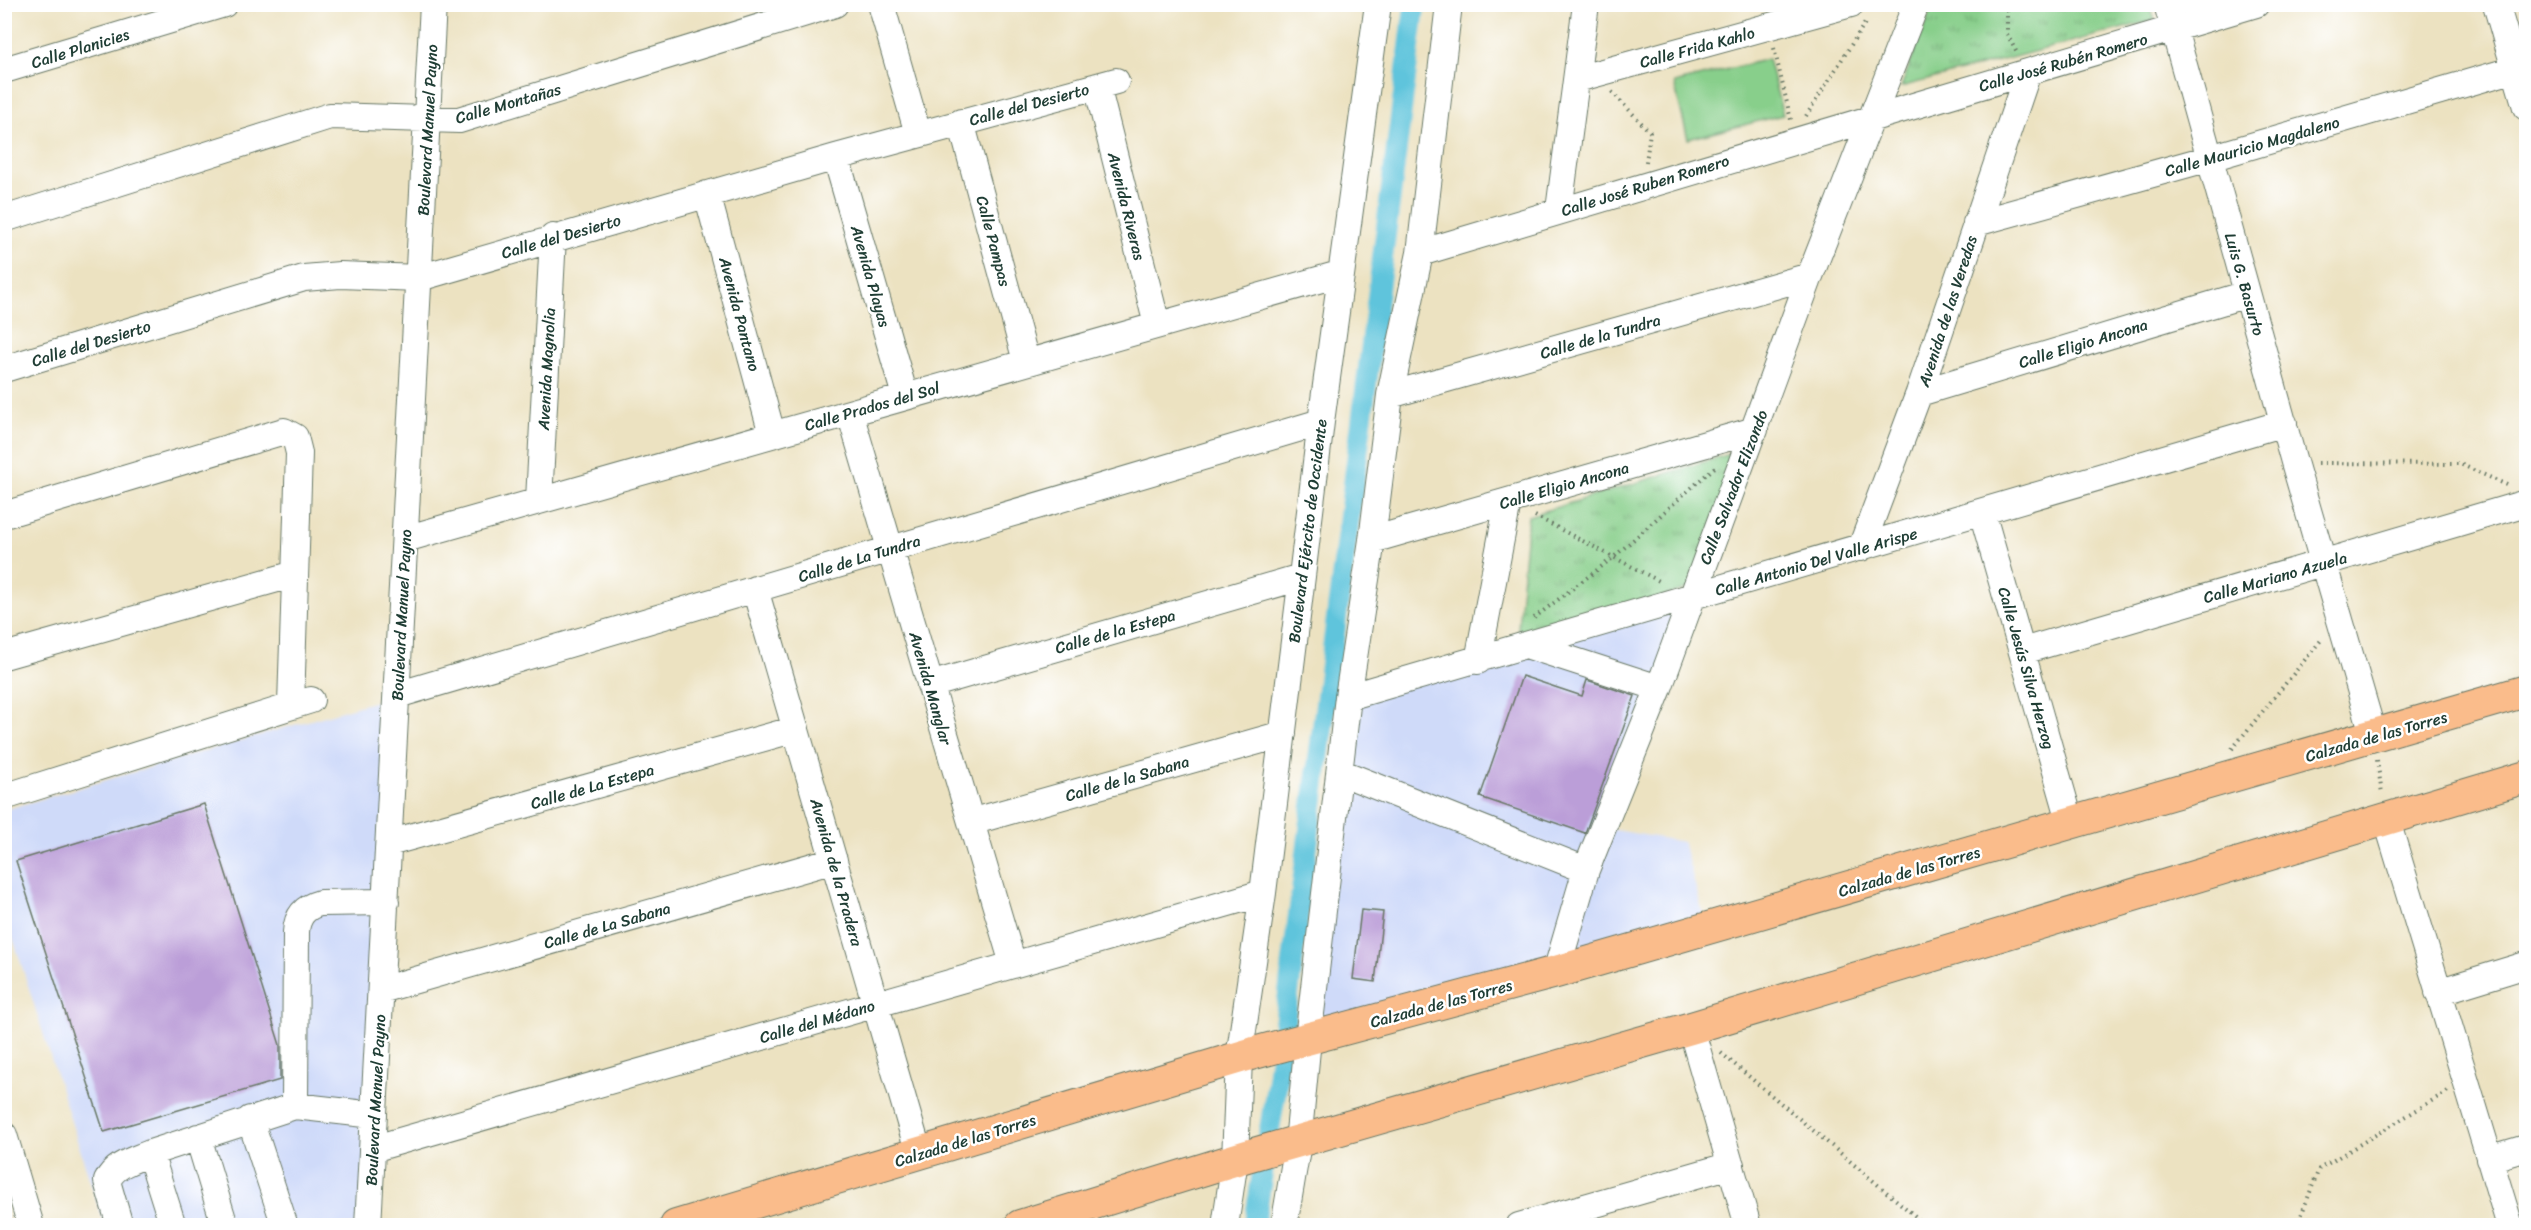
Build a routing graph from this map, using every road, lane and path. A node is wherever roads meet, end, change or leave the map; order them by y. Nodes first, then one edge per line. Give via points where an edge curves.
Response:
1 (224, 4) edge
2 (434, 4) edge
3 (835, 4) edge
4 (881, 4) edge
5 (1378, 4) edge
6 (1449, 4) edge
7 (1586, 4) edge
8 (1916, 4) edge
9 (2007, 4) edge
10 (2167, 4) edge
11 (2256, 4) edge
12 (2496, 4) edge
13 (1860, 10) edge
14 (1769, 27) junction
15 (2174, 29) junction
16 (2521, 67) edge
17 (4, 70) edge
18 (2028, 72) junction
19 (1586, 76) junction
20 (1106, 83) joint
21 (2526, 107) edge
22 (1870, 118) junction
23 (427, 120) junction
24 (961, 122) junction
25 (918, 134) junction
26 (1789, 139) junction
27 (836, 157) junction
28 (2210, 158) junction
29 (1642, 186) junction
30 (707, 194) junction
31 (1560, 210) junction
32 (4, 219) edge
33 (1976, 223) junction
34 (553, 237) junction
35 (1420, 252) junction
36 (1340, 276) junction
37 (1810, 276) junction
38 (419, 278) junction
39 (2247, 294) junction
40 (1157, 325) junction
41 (1026, 361) junction
42 (4, 369) edge
43 (1919, 393) junction
44 (1390, 395) junction
45 (905, 396) junction
46 (850, 413) junction
47 (1321, 422) junction
48 (2284, 423) junction
49 (1755, 430) junction
50 (772, 434) junction
51 (1720, 462) dead end
52 (2294, 462) junction
53 (2522, 496) edge
54 (539, 500) junction
55 (1508, 502) junction
56 (1982, 512) junction
57 (4, 515) edge
58 (405, 539) junction
59 (1372, 540) junction
60 (1861, 548) junction
61 (890, 549) junction
62 (1614, 557) junction
63 (2325, 562) junction
64 (295, 574) junction
65 (1301, 578) junction
66 (755, 589) junction
67 (1692, 598) junction
68 (2340, 617) junction
69 (1533, 619) dead end
70 (1529, 646) junction
71 (2023, 651) junction
72 (4, 656) edge
73 (1478, 661) junction
74 (930, 685) junction
75 (1659, 688) junction
76 (2526, 691) edge
77 (397, 695) junction
78 (1348, 697) junction
79 (796, 729) junction
80 (1283, 734) junction
81 (2374, 737) junction
82 (2231, 751) dead end
83 (1340, 772) junction
84 (2526, 777) edge
85 (4, 797) edge
86 (2386, 818) junction
87 (971, 822) junction
88 (2072, 824) junction
89 (389, 843) junction
90 (834, 860) junction
91 (1586, 870) junction
92 (1263, 893) junction
93 (386, 902) junction
94 (1013, 964) junction
95 (2526, 965) edge
96 (1556, 972) junction
97 (381, 990) junction
98 (2438, 992) junction
99 (875, 1004) junction
100 (1691, 1028) junction
101 (1299, 1042) junction
102 (1247, 1055) junction
103 (2467, 1080) junction
104 (295, 1106) junction
105 (375, 1115) junction
106 (250, 1119) junction
107 (4, 1135) edge
108 (198, 1137) junction
109 (2526, 1148) edge
110 (372, 1149) junction
111 (1264, 1152) junction
112 (150, 1153) junction
113 (919, 1154) junction
114 (2489, 1159) junction
115 (1731, 1165) junction
116 (31, 1226) edge
117 (120, 1226) edge
118 (173, 1226) edge
119 (225, 1226) edge
120 (285, 1226) edge
121 (368, 1226) edge
122 (676, 1226) edge
123 (1020, 1226) edge
124 (1225, 1226) edge
125 (1284, 1226) edge
126 (1519, 1226) edge
127 (1748, 1226) edge
128 (1927, 1226) edge
129 (2298, 1226) edge
130 (2510, 1226) edge

1 - 17 street, Calle Planicies
2 - 23 street, Boulevard Manuel Payno
3 - 23 street, Calle Montañas via 459,120
4 - 25 street
5 - 36 street, Boulevard Ejército de Occidente
6 - 35 street
7 - 19 street
8 - 22 street, Calle Salvador Elizondo
9 - 18 path via 2007,34
10 - 15 street, Luis G. Basurto
11 - 15 street, Calle José Rubén Romero
12 - 16 street
13 - 14 street, Calle Frida Kahlo
13 - 26 path
14 - 19 street, Calle Frida Kahlo
14 - 26 path
15 - 18 street, Calle José Rubén Romero
15 - 28 street, Luis G. Basurto
16 - 21 street
16 - 28 street, Calle Mauricio Magdaleno
18 - 22 street, Calle José Rubén Romero
18 - 33 street, Avenida de las Veredas
19 - 29 path via 1650,132
19 - 31 street
20 - 24 street, Calle del Desierto
20 - 40 street, Avenida Riveras
22 - 26 street, Calle José Ruben Romero
22 - 37 street, Calle Salvador Elizondo
23 - 32 street, Calle Montañas via 330,116
23 - 38 street, Boulevard Manuel Payno
24 - 25 street, Calle del Desierto
24 - 41 street, Calle Pampas
25 - 27 street, Calle del Desierto
26 - 29 street, Calle José Ruben Romero
27 - 30 street, Calle del Desierto
27 - 45 street, Avenida Playas
28 - 33 street, Calle Mauricio Magdaleno
28 - 39 street, Luis G. Basurto
29 - 31 street, Calle José Ruben Romero
30 - 34 street, Calle del Desierto
30 - 50 street, Avenida Pantano
31 - 35 street, Calle José Ruben Romero
33 - 43 street, Avenida de las Veredas
34 - 38 street, Calle del Desierto
34 - 54 street, Avenida Magnolia
35 - 44 street
36 - 40 street, Calle Prados del Sol
36 - 47 street, Boulevard Ejército de Occidente
37 - 44 street, Calle de la Tundra
37 - 49 street, Calle Salvador Elizondo
38 - 42 street, Calle del Desierto via 304,278
38 - 58 street, Boulevard Manuel Payno
39 - 43 street, Calle Eligio Ancona
39 - 48 street, Luis G. Basurto
40 - 41 street, Calle Prados del Sol
41 - 45 street, Calle Prados del Sol
43 - 60 street, Avenida de las Veredas
44 - 59 street
45 - 46 street, Calle Prados del Sol
46 - 50 street, Calle Prados del Sol
46 - 61 street, Avenida Manglar
47 - 61 street, Calle de La Tundra
47 - 65 street, Boulevard Ejército de Occidente
48 - 52 street, Luis G. Basurto
48 - 56 street, Calle Antonio Del Valle Arispe
49 - 55 street, Calle Eligio Ancona
49 - 67 street, Calle Salvador Elizondo
50 - 54 street, Calle Prados del Sol
51 - 62 path
52 - 53 path via 2460,464
52 - 63 street, Luis G. Basurto
53 - 63 street, Calle Mariano Azuela
54 - 58 street, Calle Prados del Sol
55 - 59 street, Calle Eligio Ancona
55 - 62 path
55 - 73 street
56 - 60 street, Calle Antonio Del Valle Arispe
56 - 71 street, Calle Jesús Silva Herzog
57 - 64 street via 284,431 295,437 299,453
58 - 77 street, Boulevard Manuel Payno
59 - 78 street
60 - 67 street, Calle Antonio Del Valle Arispe
61 - 66 street, Calle de La Tundra
61 - 74 street, Avenida Manglar
62 - 67 path
62 - 69 path
63 - 68 street, Luis G. Basurto
63 - 71 street, Calle Mariano Azuela
64 - 72 street
64 - 85 street via 301,703
65 - 74 street, Calle de la Estepa
65 - 80 street, Boulevard Ejército de Occidente
66 - 77 street, Calle de La Tundra
66 - 79 street, Avenida de la Pradera
67 - 70 street, Calle Antonio Del Valle Arispe
67 - 75 street, Calle Salvador Elizondo
68 - 81 street, Luis G. Basurto
68 - 82 path
70 - 73 street, Calle Antonio Del Valle Arispe
70 - 75 street
71 - 88 street, Calle Jesús Silva Herzog
73 - 78 street, Calle Antonio Del Valle Arispe
74 - 87 street, Avenida Manglar
75 - 91 street, Calle Salvador Elizondo
76 - 81 main road, Calzada de las Torres
77 - 89 street, Boulevard Manuel Payno
78 - 83 street
79 - 89 street, Calle de La Estepa
79 - 90 street, Avenida de la Pradera
80 - 87 street, Calle de la Sabana
80 - 92 street, Boulevard Ejército de Occidente
81 - 86 path
81 - 88 main road, Calzada de las Torres
83 - 91 street
83 - 101 street
84 - 86 main road
86 - 98 street
86 - 100 main road
87 - 94 street, Avenida Manglar
88 - 96 main road, Calzada de las Torres
89 - 93 street, Boulevard Manuel Payno
90 - 97 street, Calle de La Sabana
90 - 99 street, Avenida de la Pradera
91 - 96 street, Calle Salvador Elizondo
92 - 94 street, Calle del Médano
92 - 102 street, Boulevard Ejército de Occidente
93 - 97 street, Boulevard Manuel Payno
93 - 104 street via 320,903 310,906 296,923
94 - 99 street, Calle del Médano
95 - 98 street
96 - 101 main road, Calzada de las Torres
97 - 105 street, Boulevard Manuel Payno
98 - 103 street
99 - 110 street, Calle del Médano
99 - 113 street, Avenida de la Pradera
100 - 111 main road
100 - 115 street
100 - 128 path
101 - 102 main road, Calzada de las Torres
101 - 111 street
102 - 111 street, Boulevard Ejército de Occidente
102 - 113 main road, Calzada de las Torres
103 - 114 street
103 - 129 path via 2319,1169
104 - 105 street
104 - 106 street
105 - 110 street, Boulevard Manuel Payno
106 - 108 street
106 - 120 street
107 - 116 street
108 - 112 street
108 - 119 street
109 - 114 street
110 - 121 street, Boulevard Manuel Payno
111 - 123 main road
111 - 124 street
111 - 125 street
112 - 117 street via 121,1165 107,1181
112 - 118 street
113 - 122 main road, Calzada de las Torres
114 - 130 street
115 - 126 street
115 - 127 street

